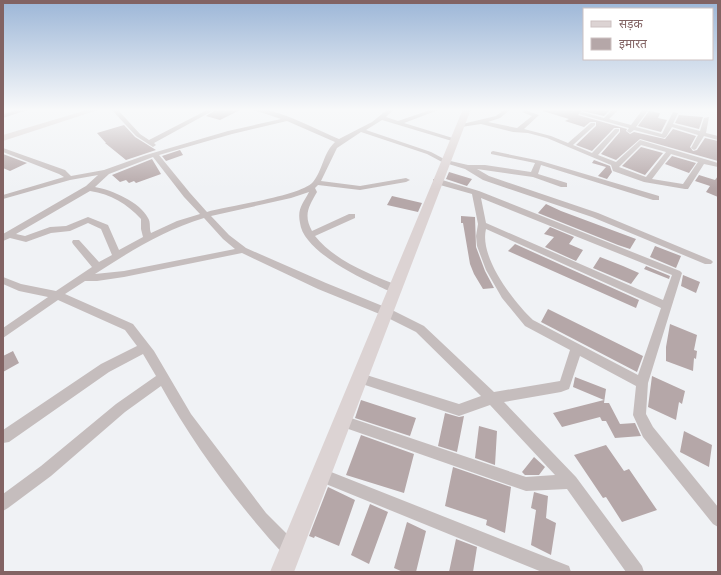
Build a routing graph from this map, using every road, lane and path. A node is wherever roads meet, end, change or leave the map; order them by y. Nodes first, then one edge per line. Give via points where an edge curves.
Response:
1 (141, 136) edge
2 (164, 136) edge
3 (217, 136) edge
4 (326, 136) edge
5 (351, 136) edge
6 (378, 136) edge
7 (440, 136) edge
8 (456, 136) edge
9 (546, 136) edge
10 (580, 136) edge
11 (612, 136) edge
12 (701, 136) edge
13 (454, 140) junction
14 (149, 142) junction
15 (340, 142) junction
16 (568, 146) junction
17 (694, 148) dead end
18 (3, 150) edge
19 (670, 151) junction
20 (163, 152) junction
21 (493, 153) dead end
22 (155, 154) junction
23 (593, 156) junction
24 (444, 161) junction
25 (702, 161) junction
26 (539, 162) junction
27 (718, 165) edge
28 (468, 167) junction
29 (616, 168) junction
30 (106, 172) junction
31 (534, 175) junction
32 (69, 178) junction
33 (406, 180) dead end
34 (647, 180) junction
35 (436, 181) junction
36 (606, 181) junction
37 (564, 185) dead end
38 (314, 186) junction
39 (89, 188) junction
40 (476, 193) junction
41 (3, 197) edge
42 (656, 198) dead end
43 (206, 215) junction
44 (352, 216) dead end
45 (482, 224) junction
46 (310, 235) junction
47 (6, 236) edge
48 (148, 239) junction
49 (76, 242) dead end
50 (243, 250) junction
51 (117, 255) junction
52 (708, 262) dead end
53 (98, 267) junction
54 (84, 277) junction
55 (3, 280) edge
56 (396, 289) junction
57 (58, 295) junction
58 (667, 306) junction
59 (386, 312) junction
60 (3, 334) edge
61 (145, 347) junction
62 (577, 348) junction
63 (164, 378) junction
64 (360, 378) junction
65 (642, 383) junction
66 (492, 398) junction
67 (342, 421) junction
68 (4, 436) edge
69 (321, 475) junction
70 (571, 482) junction
71 (3, 503) edge
72 (718, 519) edge
73 (291, 550) junction
74 (541, 567) edge
75 (282, 572) edge
76 (563, 572) edge
77 (636, 572) edge

1 - 14 street
2 - 14 street
3 - 20 street
4 - 15 street
5 - 15 street
6 - 24 street via 429,153
7 - 13 street
8 - 13 main road
9 - 16 street
10 - 16 street
11 - 23 street
12 - 17 street
13 - 24 main road
14 - 20 street
15 - 38 street via 329,153
16 - 23 street
18 - 32 street via 62,172
19 - 25 street
19 - 29 street via 640,142
19 - 34 street
20 - 22 street
21 - 26 street
22 - 30 street
22 - 43 street via 187,196
23 - 29 street
24 - 28 street
24 - 35 main road
25 - 27 street
25 - 34 street via 685,187
26 - 31 street
26 - 36 street
28 - 31 street via 485,167
28 - 52 street via 486,178 595,215
29 - 34 street
29 - 36 street
30 - 32 street
30 - 39 street
31 - 37 street
32 - 41 street
33 - 38 street via 360,188
35 - 40 street
35 - 56 main road
36 - 42 street
38 - 43 street via 292,195
38 - 46 street via 302,209 303,222
39 - 47 street
39 - 48 street via 125,200 144,219
40 - 45 street
40 - 58 street via 677,273
43 - 48 street via 169,228
43 - 50 street via 226,237
44 - 46 street
45 - 58 street
45 - 62 street via 480,236 486,260 518,314 529,323
46 - 56 street via 348,268
47 - 51 street via 26,239 50,230 67,229 88,220 105,228
48 - 51 street
49 - 53 street
50 - 54 street via 124,274
50 - 59 street
51 - 53 street
53 - 54 street
54 - 57 street
55 - 57 street via 19,287
56 - 59 main road
57 - 60 street
57 - 61 street via 129,327
58 - 65 street
59 - 64 main road
59 - 66 street via 420,329
61 - 63 street
61 - 68 street via 105,368
62 - 65 street
62 - 66 street via 565,384 561,387
63 - 71 street via 112,415 50,468
63 - 73 street via 186,418 224,470
64 - 66 street via 459,410
64 - 67 main road
65 - 72 street via 639,415 648,432
66 - 70 street
67 - 69 main road
67 - 70 street via 526,484
69 - 73 main road
69 - 74 street
70 - 77 street
73 - 75 main road
74 - 76 street

